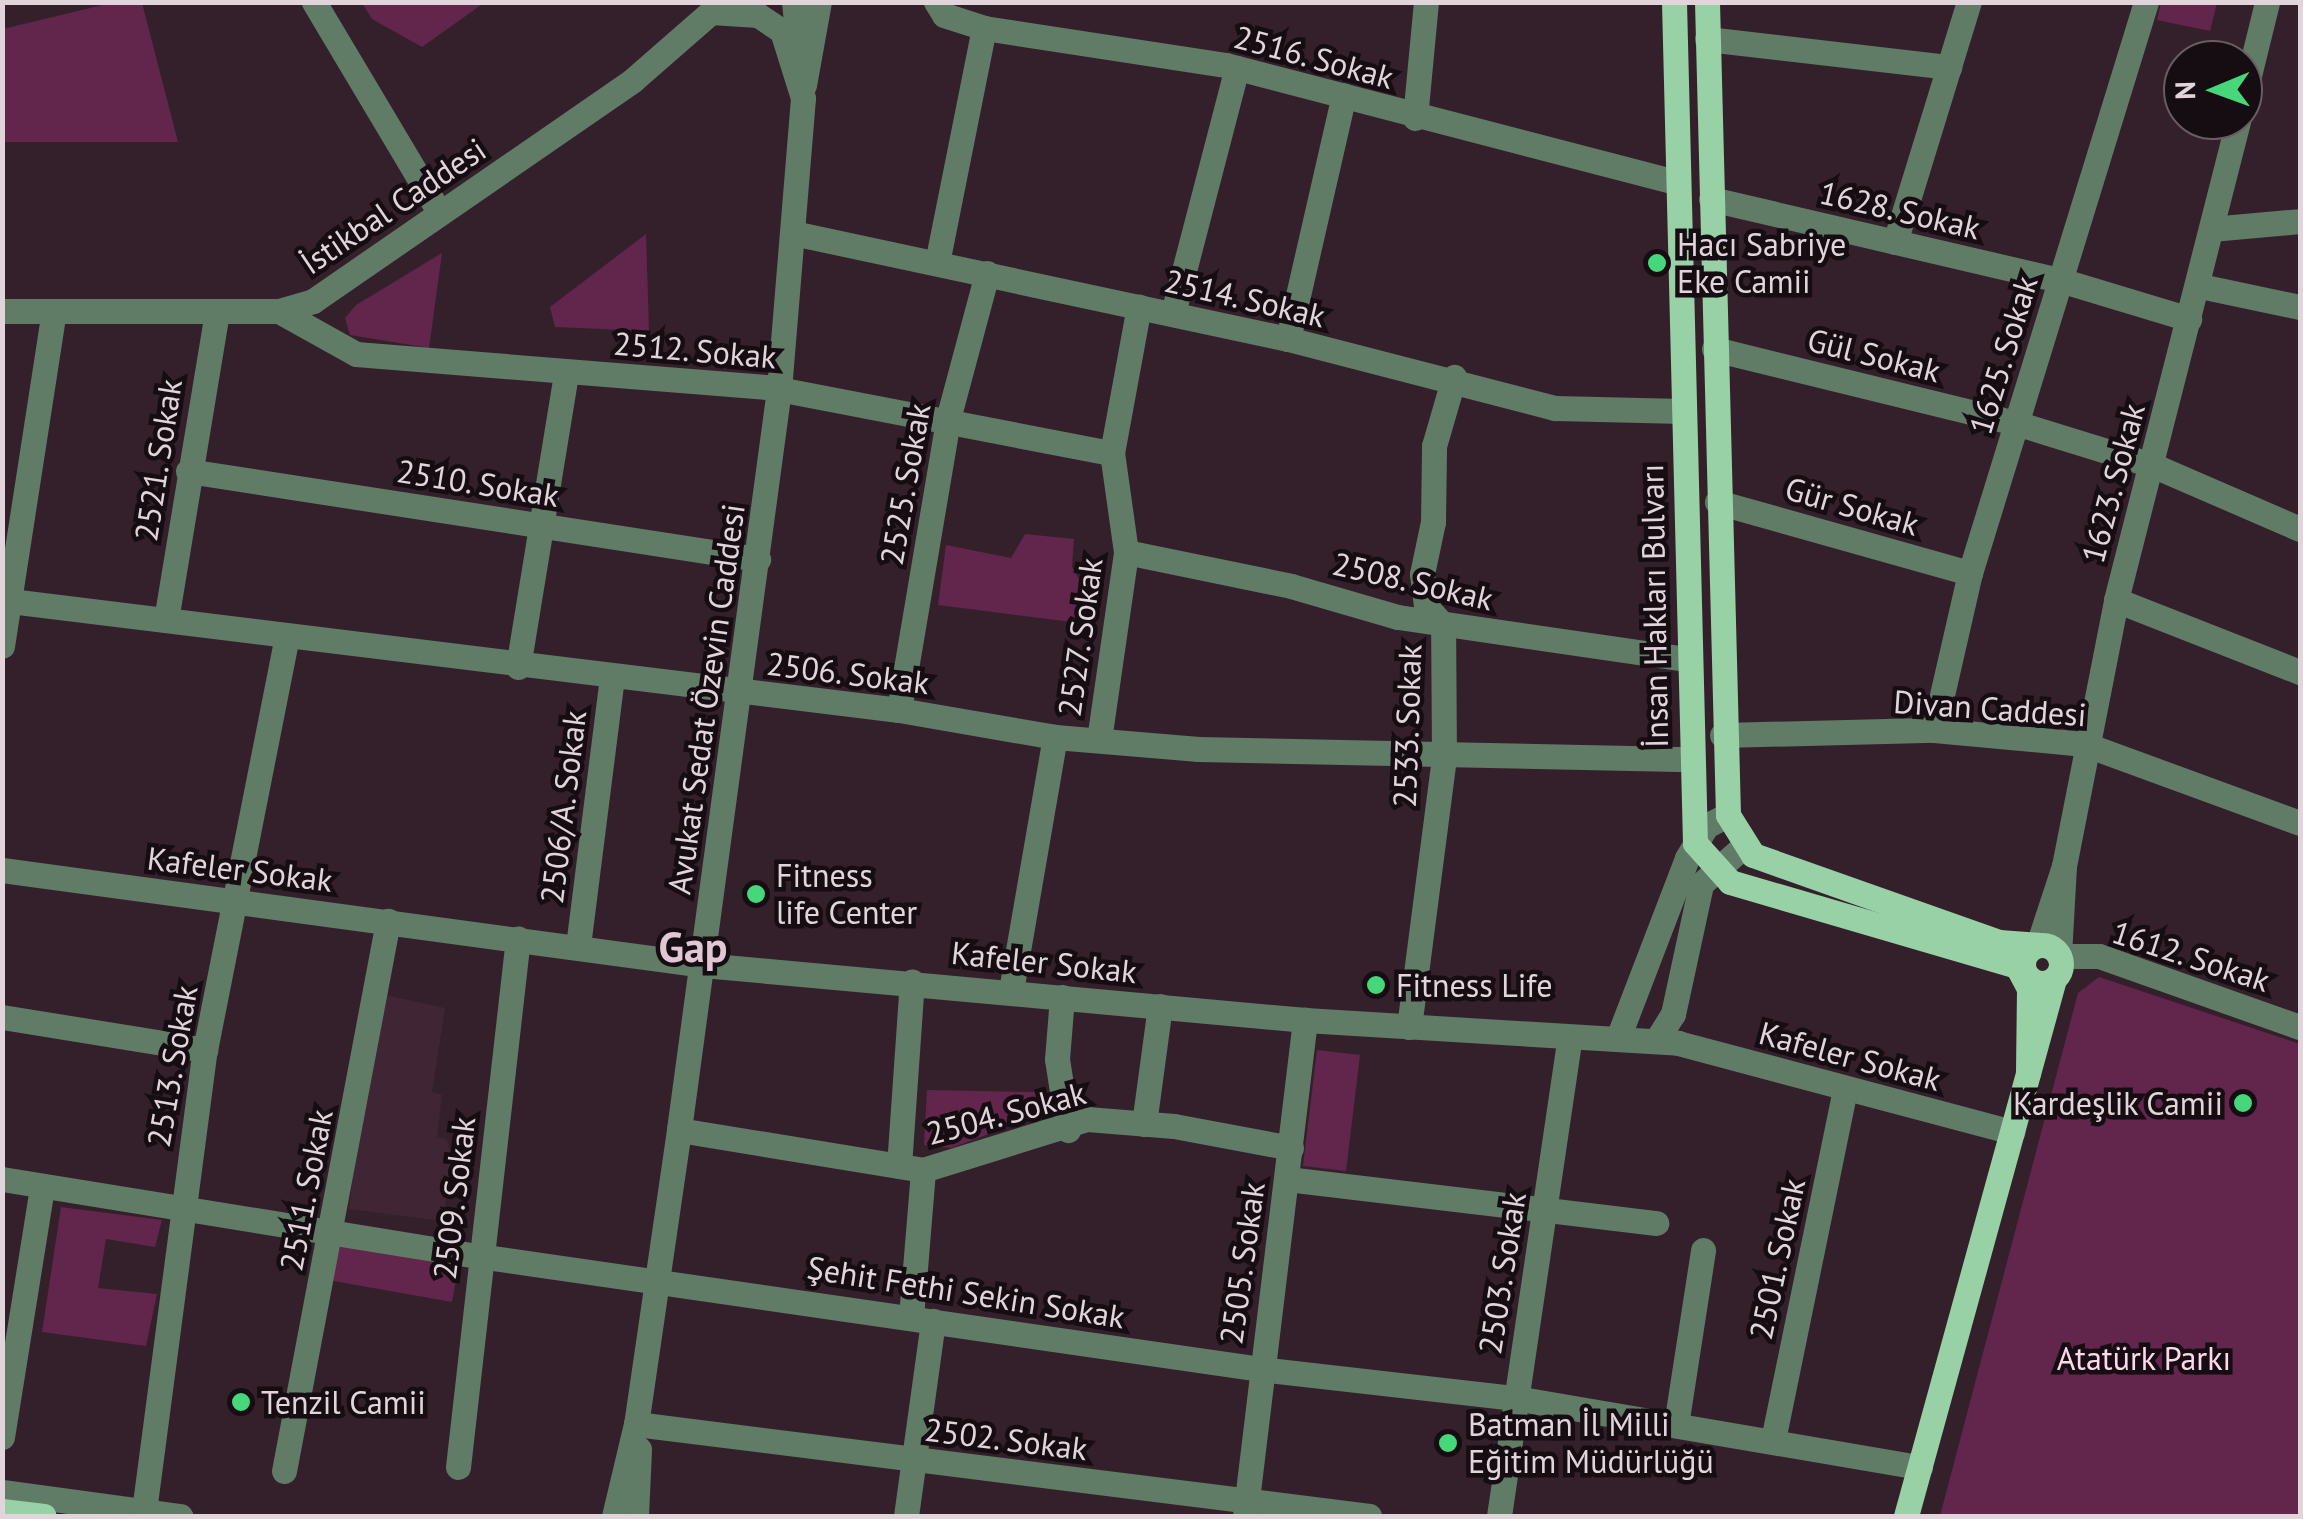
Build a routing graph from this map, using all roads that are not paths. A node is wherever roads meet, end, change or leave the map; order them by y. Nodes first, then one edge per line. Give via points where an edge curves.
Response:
1 (314, 2) edge
2 (736, 2) edge
3 (794, 2) edge
4 (819, 2) edge
5 (1426, 2) edge
6 (1674, 2) edge
7 (1707, 2) edge
8 (1969, 2) edge
9 (2146, 2) edge
10 (2267, 2) edge
11 (943, 6) edge
12 (716, 8) edge
13 (984, 28) junction
14 (1708, 39) junction
15 (2258, 40) edge
16 (1949, 67) junction
17 (1237, 68) junction
18 (1344, 95) junction
19 (803, 98) junction
20 (1415, 118) junction
21 (2233, 140) edge
22 (1678, 183) junction
23 (1710, 199) junction
24 (440, 213) junction
25 (2300, 220) edge
26 (2211, 229) junction
27 (793, 232) junction
28 (1895, 242) junction
29 (937, 263) junction
30 (987, 273) junction
31 (2060, 280) junction
32 (2200, 286) junction
33 (1140, 306) junction
34 (2300, 307) edge
35 (2, 310) edge
36 (54, 311) junction
37 (280, 311) junction
38 (217, 312) junction
39 (1172, 313) junction
40 (2190, 318) junction
41 (1288, 339) junction
42 (1714, 348) junction
43 (566, 373) junction
44 (1454, 378) junction
45 (780, 389) junction
46 (1682, 410) junction
47 (948, 420) junction
48 (2016, 424) junction
49 (1112, 453) junction
50 (2152, 465) junction
51 (188, 471) junction
52 (1717, 502) junction
53 (544, 526) junction
54 (2300, 528) edge
55 (1126, 552) junction
56 (758, 559) junction
57 (1970, 573) junction
58 (7, 600) edge
59 (2116, 600) junction
60 (166, 620) junction
61 (1443, 625) junction
62 (287, 636) junction
63 (2, 646) edge
64 (1688, 659) junction
65 (518, 667) junction
66 (2300, 672) edge
67 (612, 677) junction
68 (740, 692) junction
69 (899, 710) junction
70 (1934, 730) junction
71 (1722, 735) junction
72 (1056, 737) junction
73 (1099, 740) junction
74 (2084, 744) junction
75 (1444, 757) junction
76 (1690, 759) junction
77 (1728, 816) junction
78 (2300, 823) edge
79 (1695, 843) junction
80 (1745, 846) junction
81 (1714, 868) junction
82 (2, 870) edge
83 (237, 902) junction
84 (388, 921) junction
85 (518, 938) junction
86 (578, 946) junction
87 (2051, 960) junction
88 (703, 964) junction
89 (2026, 975) junction
90 (912, 981) junction
91 (1011, 991) junction
92 (1062, 996) junction
93 (1160, 1006) junction
94 (2, 1018) edge
95 (1306, 1020) junction
96 (1409, 1027) junction
97 (2300, 1027) edge
98 (1618, 1038) junction
99 (1569, 1040) junction
100 (1656, 1042) junction
101 (204, 1050) junction
102 (2028, 1074) junction
103 (1845, 1090) junction
104 (1144, 1124) junction
105 (679, 1130) junction
106 (1068, 1130) junction
107 (2012, 1132) junction
108 (1291, 1148) junction
109 (911, 1168) junction
110 (2, 1179) edge
111 (1287, 1179) junction
112 (42, 1186) junction
113 (1546, 1205) junction
114 (182, 1208) junction
115 (1656, 1223) dead end
116 (332, 1233) junction
117 (1703, 1250) dead end
118 (480, 1256) junction
119 (657, 1277) junction
120 (922, 1319) junction
121 (1260, 1369) junction
122 (1515, 1398) junction
123 (636, 1424) junction
124 (1676, 1424) junction
125 (2, 1437) edge
126 (1773, 1440) junction
127 (916, 1461) junction
128 (458, 1467) dead end
129 (1920, 1468) junction
130 (284, 1471) dead end
131 (2, 1492) edge
132 (1246, 1508) edge
133 (2, 1510) edge
134 (144, 1511) junction
135 (44, 1516) edge
136 (180, 1516) edge
137 (614, 1516) edge
138 (636, 1516) edge
139 (906, 1516) edge
140 (1369, 1516) edge
141 (1499, 1516) edge
142 (1906, 1516) edge

1 - 24 street
2 - 12 street, İstikbal Caddesi
3 - 19 street, Avukat Sedat Özevin Caddesi
4 - 19 street, Avukat Sedat Özevin Caddesi
5 - 20 street
6 - 22 main road, İnsan Hakları Bulvarı
7 - 14 main road, İnsan Hakları Bulvarı
8 - 16 street
9 - 31 street, 1625. Sokak
10 - 15 street
11 - 13 street, 2516. Sokak
12 - 19 street via 758,15 782,31
12 - 24 street, İstikbal Caddesi via 633,80
13 - 17 street, 2516. Sokak
13 - 29 street
14 - 16 street
14 - 23 main road, İnsan Hakları Bulvarı
16 - 28 street
17 - 18 street, 2516. Sokak
17 - 39 street
18 - 20 street, 2516. Sokak
18 - 41 street
19 - 27 street, Avukat Sedat Özevin Caddesi
20 - 22 street, 2516. Sokak
21 - 26 street, 1623. Sokak
22 - 46 main road, İnsan Hakları Bulvarı
23 - 28 street, 1628. Sokak
23 - 42 main road, İnsan Hakları Bulvarı
24 - 37 street, İstikbal Caddesi via 313,302
25 - 26 street
26 - 32 street, 1623. Sokak
27 - 29 street, 2514. Sokak
27 - 45 street, Avukat Sedat Özevin Caddesi
28 - 31 street, 1628. Sokak
29 - 30 street, 2514. Sokak
30 - 33 street, 2514. Sokak
30 - 47 street, 2525. Sokak
31 - 40 street, 1628. Sokak
31 - 48 street, 1625. Sokak
32 - 34 street
32 - 40 street, 1623. Sokak
33 - 39 street, 2514. Sokak
33 - 49 street, 2527. Sokak
35 - 36 street, İstikbal Caddesi
36 - 38 street, İstikbal Caddesi
36 - 58 street
37 - 38 street, İstikbal Caddesi
37 - 43 street, 2512. Sokak via 356,354
38 - 51 street, 2521. Sokak
39 - 41 street, 2514. Sokak
40 - 50 street, 1623. Sokak
41 - 44 street, 2514. Sokak
42 - 48 street, Gül Sokak
42 - 52 main road, İnsan Hakları Bulvarı
43 - 45 street, 2512. Sokak
43 - 53 street
44 - 46 street, 2514. Sokak via 1556,408
44 - 61 street, 2533. Sokak via 1434,446 1434,522 1422,574 1426,606
45 - 47 street, 2512. Sokak
45 - 56 street, Avukat Sedat Özevin Caddesi
46 - 64 main road, İnsan Hakları Bulvarı
47 - 49 street, 2512. Sokak
47 - 69 street, 2525. Sokak
48 - 50 street, Gül Sokak
48 - 57 street, 1625. Sokak
49 - 55 street, 2527. Sokak
50 - 54 street, Gül Sokak
50 - 59 street, 1623. Sokak
51 - 53 street, 2510. Sokak
51 - 60 street, 2521. Sokak
52 - 57 street, Gür Sokak
52 - 71 main road, İnsan Hakları Bulvarı
53 - 56 street, 2510. Sokak
53 - 65 street
55 - 61 street, 2508. Sokak
55 - 73 street, 2527. Sokak
56 - 68 street, Avukat Sedat Özevin Caddesi
57 - 70 street, 1625. Sokak
58 - 60 street, 2506. Sokak
58 - 63 street
59 - 66 street
59 - 74 street, 1623. Sokak
60 - 62 street, 2506. Sokak
61 - 64 street, 2508. Sokak
61 - 75 street, 2533. Sokak
62 - 65 street, 2506. Sokak
62 - 83 street, 2513. Sokak
64 - 76 main road, İnsan Hakları Bulvarı
65 - 67 street, 2506. Sokak
67 - 68 street, 2506. Sokak
67 - 86 street, 2506/A. Sokak
68 - 69 street, 2506. Sokak
68 - 88 street, Avukat Sedat Özevin Caddesi
69 - 72 street, 2506. Sokak
70 - 71 street, Divan Caddesi
70 - 74 street, Divan Caddesi
71 - 77 main road, İnsan Hakları Bulvarı
72 - 73 street, 2506. Sokak
72 - 91 street, 2527. Sokak
73 - 75 street, 2506. Sokak
74 - 78 street, Divan Caddesi
74 - 87 street, 1623. Sokak
75 - 76 street, 2506. Sokak
75 - 96 street, 2533. Sokak
76 - 79 main road, İnsan Hakları Bulvarı
77 - 79 street via 1706,826
77 - 80 main road, İnsan Hakları Bulvarı
79 - 81 main road
79 - 98 street
80 - 81 street
80 - 87 main road via 1753,855
81 - 89 main road via 1730,882 2008,962
81 - 100 street via 1692,915 1670,1026
82 - 83 street, Kafeler Sokak
83 - 84 street, Kafeler Sokak
83 - 101 street, 2513. Sokak
84 - 85 street, Kafeler Sokak
84 - 116 street, 2511. Sokak
85 - 86 street, Kafeler Sokak
85 - 118 street, 2509. Sokak
86 - 88 street, Kafeler Sokak
87 - 89 main road via 2024,957
87 - 97 street, 1612. Sokak via 2099,956
87 - 102 main road
88 - 90 street, Kafeler Sokak
88 - 105 street, Avukat Sedat Özevin Caddesi
89 - 102 main road
90 - 91 street, Kafeler Sokak
90 - 109 street
91 - 92 street, Kafeler Sokak
92 - 93 street, Kafeler Sokak
92 - 106 street via 1057,1059
93 - 95 street, Kafeler Sokak
93 - 104 street
94 - 101 street
95 - 96 street, Kafeler Sokak
95 - 108 street, 2505. Sokak
96 - 99 street, Kafeler Sokak
98 - 99 street, Kafeler Sokak
98 - 100 street, Kafeler Sokak
99 - 113 street, 2503. Sokak
100 - 103 street, Kafeler Sokak
101 - 114 street, 2513. Sokak
102 - 107 main road
103 - 107 street, Kafeler Sokak
103 - 126 street, 2501. Sokak
104 - 106 street, 2504. Sokak via 1087,1120
104 - 108 street, 2504. Sokak
105 - 109 street, 2504. Sokak
105 - 119 street, Avukat Sedat Özevin Caddesi
106 - 109 street, 2504. Sokak
107 - 129 main road
108 - 111 street, 2505. Sokak
109 - 120 street
110 - 112 street, Şehit Fethi Sekin Sokak
111 - 113 street
111 - 121 street, 2505. Sokak
112 - 114 street, Şehit Fethi Sekin Sokak
112 - 125 street
113 - 115 street
113 - 122 street, 2503. Sokak
114 - 116 street, Şehit Fethi Sekin Sokak
114 - 134 street, 2513. Sokak
116 - 118 street, Şehit Fethi Sekin Sokak
116 - 130 street, 2511. Sokak
117 - 124 street
118 - 119 street, Şehit Fethi Sekin Sokak
118 - 128 street, 2509. Sokak
119 - 120 street, Şehit Fethi Sekin Sokak
119 - 123 street, Avukat Sedat Özevin Caddesi
120 - 121 street, Şehit Fethi Sekin Sokak
120 - 127 street
121 - 122 street, Şehit Fethi Sekin Sokak
121 - 132 street, 2505. Sokak
122 - 124 street, Şehit Fethi Sekin Sokak
122 - 141 street, 2503. Sokak
123 - 127 street, 2502. Sokak
123 - 137 street
123 - 138 street
124 - 126 street, Şehit Fethi Sekin Sokak
126 - 129 street, Şehit Fethi Sekin Sokak
127 - 132 street, 2502. Sokak
127 - 139 street
129 - 142 main road
131 - 134 street
132 - 140 street, 2502. Sokak
133 - 135 main road
134 - 136 street

